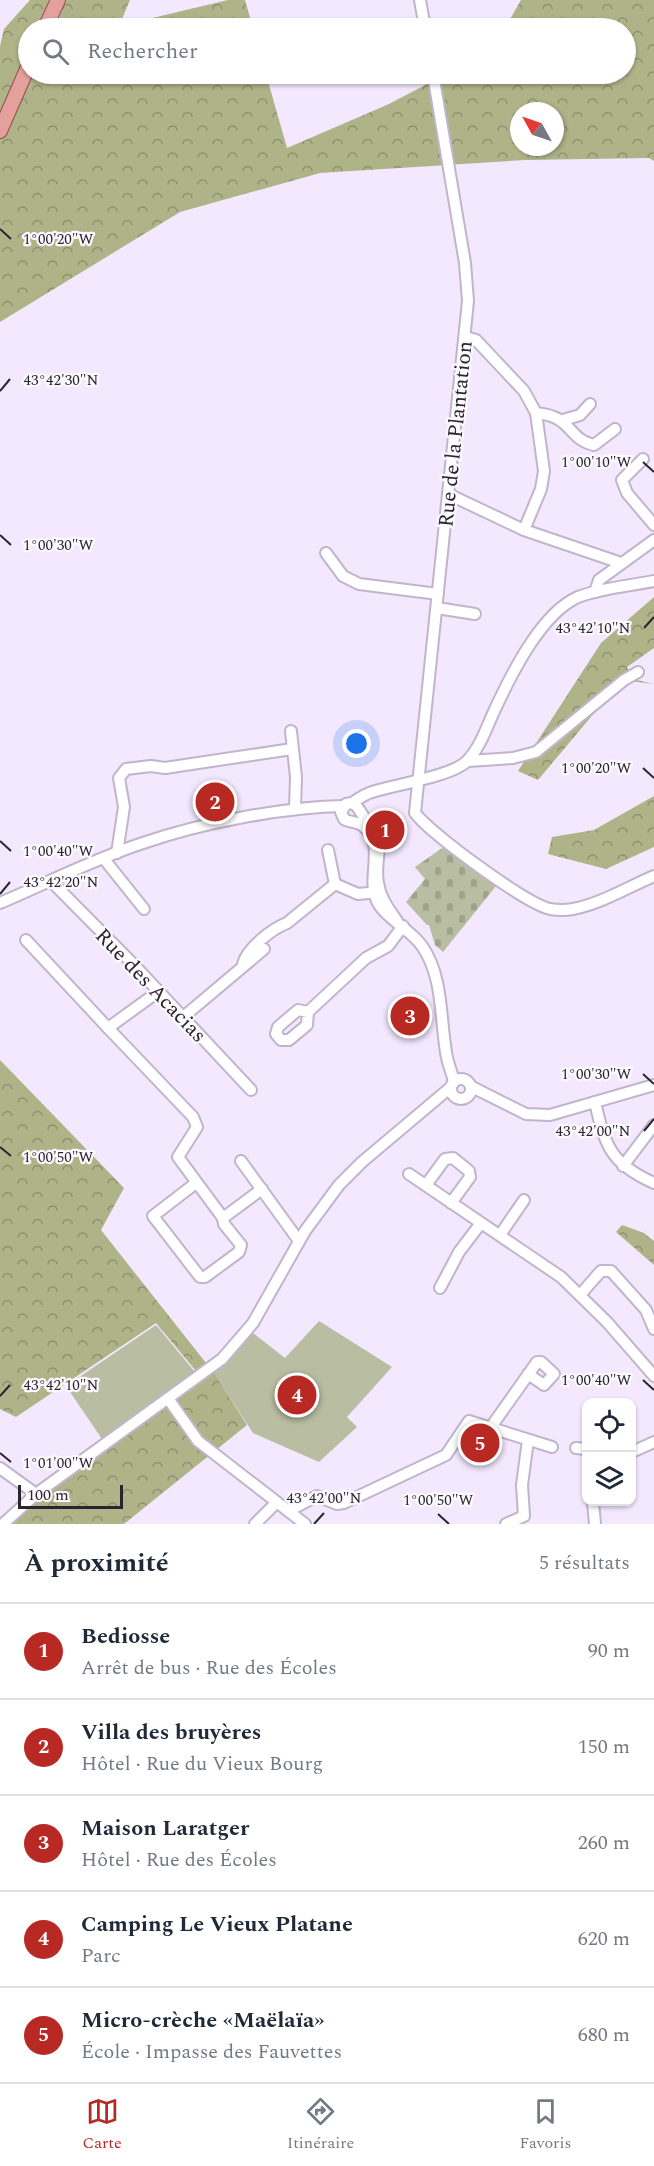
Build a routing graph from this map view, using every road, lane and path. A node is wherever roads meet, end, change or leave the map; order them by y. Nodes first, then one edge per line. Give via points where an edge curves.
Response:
1 (58, 0) edge
2 (420, 0) edge
3 (50, 18) edge
4 (423, 18) edge
5 (21, 84) edge
6 (435, 84) edge
7 (0, 131) edge
8 (466, 337) junction
9 (590, 404) dead end
10 (536, 413) junction
11 (563, 420) junction
12 (615, 429) dead end
13 (643, 459) dead end
14 (448, 494) junction
15 (654, 525) edge
16 (524, 530) junction
17 (654, 540) edge
18 (326, 553) dead end
19 (621, 563) junction
20 (654, 582) edge
21 (595, 592) junction
22 (438, 594) junction
23 (437, 608) junction
24 (475, 614) dead end
25 (638, 672) dead end
26 (291, 731) dead end
27 (292, 749) junction
28 (468, 761) junction
29 (418, 780) junction
30 (295, 809) junction
31 (352, 811) junction
32 (328, 850) dead end
33 (117, 852) junction
34 (104, 859) junction
35 (654, 876) edge
36 (51, 881) junction
37 (335, 884) junction
38 (377, 892) junction
39 (0, 903) edge
40 (144, 909) dead end
41 (400, 924) junction
42 (26, 940) dead end
43 (159, 991) junction
44 (308, 1012) dead end
45 (182, 1018) junction
46 (108, 1028) junction
47 (654, 1085) edge
48 (461, 1088) junction
49 (251, 1090) dead end
50 (595, 1102) junction
51 (654, 1125) edge
52 (241, 1161) dead end
53 (623, 1166) junction
54 (410, 1174) dead end
55 (196, 1183) junction
56 (654, 1183) edge
57 (426, 1185) junction
58 (262, 1189) junction
59 (524, 1200) dead end
60 (451, 1203) junction
61 (223, 1218) junction
62 (481, 1223) junction
63 (500, 1235) junction
64 (299, 1241) junction
65 (440, 1288) dead end
66 (580, 1295) junction
67 (654, 1329) edge
68 (652, 1368) edge
69 (528, 1374) dead end
70 (169, 1400) junction
71 (491, 1427) junction
72 (528, 1440) junction
73 (654, 1442) edge
74 (552, 1448) dead end
75 (636, 1450) edge
76 (0, 1468) edge
77 (36, 1494) junction
78 (276, 1503) junction
79 (593, 1506) edge
80 (288, 1511) junction
81 (3, 1524) edge
82 (255, 1524) edge
83 (305, 1524) edge
84 (506, 1524) edge
85 (595, 1524) edge

1 - 3 main road
2 - 4 street
5 - 7 main road
6 - 8 street, Rue de la Plantation via 465,263
8 - 10 street via 476,340 516,383
8 - 14 street, Rue de la Plantation
9 - 11 street via 580,415
10 - 11 street
10 - 16 street via 544,471
11 - 12 street via 586,443 594,445
13 - 15 street via 622,480 627,493
14 - 16 street
14 - 22 street, Rue de la Plantation
16 - 19 street
17 - 19 street
18 - 22 street via 343,576 359,584
19 - 21 street via 599,580
20 - 21 street
21 - 28 street via 570,601 549,620 516,668
22 - 23 street, Rue de la Plantation
23 - 24 street
23 - 29 street, Rue de la Plantation
25 - 28 street via 536,752
26 - 27 street
27 - 30 street
27 - 33 street via 165,768 126,769 119,778 124,807
28 - 29 street
29 - 31 street via 364,796
29 - 35 street, Rue de la Plantation via 415,813 422,823 526,898 549,909 572,909
30 - 31 street via 318,806
30 - 33 street via 208,824
31 - 38 street via 380,843
32 - 37 street
33 - 34 street
34 - 36 street
34 - 40 street
36 - 39 street
36 - 43 street, Rue des Acacias
37 - 38 street via 358,894
37 - 45 street via 278,926 245,956 243,964
38 - 41 street via 380,906
41 - 44 street via 388,946 366,958
41 - 48 street via 419,942 433,968 444,1041
42 - 46 street
43 - 45 street, Rue des Acacias
43 - 46 street
45 - 49 street, Rue des Acacias
46 - 55 street via 193,1117 197,1127 177,1153
47 - 50 street
48 - 50 street via 526,1113 550,1115
48 - 64 street via 429,1106 349,1174
50 - 53 street via 602,1134 614,1158
51 - 53 street
52 - 58 street
53 - 56 street
54 - 57 street
55 - 61 street
55 - 61 street via 153,1216 200,1277 239,1252 241,1245
57 - 60 street
57 - 60 street via 445,1159 453,1158 469,1171 470,1177
58 - 61 street
58 - 64 street
59 - 63 street
60 - 62 street
62 - 63 street
62 - 65 street via 459,1252
63 - 66 street
64 - 70 street via 265,1304 230,1352
66 - 67 street via 601,1271 611,1271 646,1310
66 - 68 street
69 - 71 street
70 - 77 street
70 - 78 street via 198,1441
71 - 72 street
71 - 80 street via 469,1421 446,1455 344,1503 317,1496
72 - 74 street
72 - 84 street via 522,1485 524,1515
73 - 75 street
76 - 77 street
77 - 81 street
78 - 80 street
78 - 82 street
79 - 85 street
80 - 83 street

